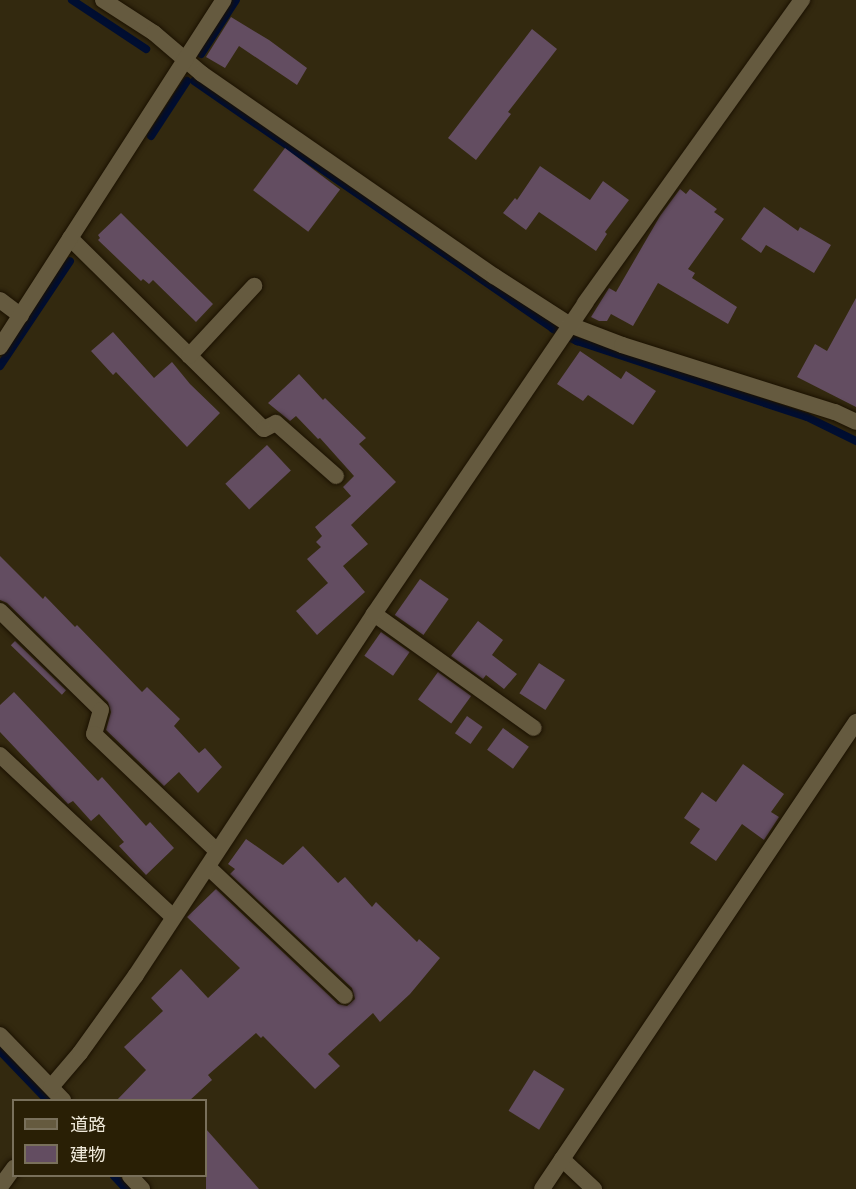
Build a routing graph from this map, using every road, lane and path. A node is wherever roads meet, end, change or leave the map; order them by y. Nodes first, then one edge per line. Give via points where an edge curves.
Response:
1 (103, 0) edge
2 (224, 0) edge
3 (802, 0) edge
4 (185, 60) junction
5 (70, 238) junction
6 (254, 286) dead end
7 (0, 300) edge
8 (21, 316) junction
9 (566, 332) junction
10 (0, 347) edge
11 (189, 356) junction
12 (856, 422) edge
13 (336, 476) dead end
14 (0, 611) edge
15 (374, 614) junction
16 (856, 722) edge
17 (534, 728) dead end
18 (0, 755) edge
19 (218, 851) junction
20 (208, 867) junction
21 (173, 917) junction
22 (345, 996) dead end
23 (0, 1035) edge
24 (51, 1087) junction
25 (61, 1099) edge
26 (562, 1159) junction
27 (12, 1171) edge
28 (131, 1177) edge
29 (0, 1187) edge
30 (142, 1189) edge
31 (542, 1189) edge
32 (594, 1189) edge

1 - 4 street via 154,33
2 - 4 street
3 - 9 street
4 - 5 street
4 - 9 street via 494,276
5 - 8 street
5 - 11 street
6 - 11 street
7 - 8 street
8 - 10 street
9 - 12 street via 622,345
9 - 15 street
11 - 13 street via 264,429 276,423
14 - 19 street via 101,710 94,734
15 - 17 street
15 - 19 street
16 - 26 street
18 - 21 street
19 - 20 street
20 - 21 street
20 - 22 street
21 - 24 street via 136,975
23 - 24 street
24 - 25 street
26 - 31 street
26 - 32 street
27 - 29 street
28 - 30 street

